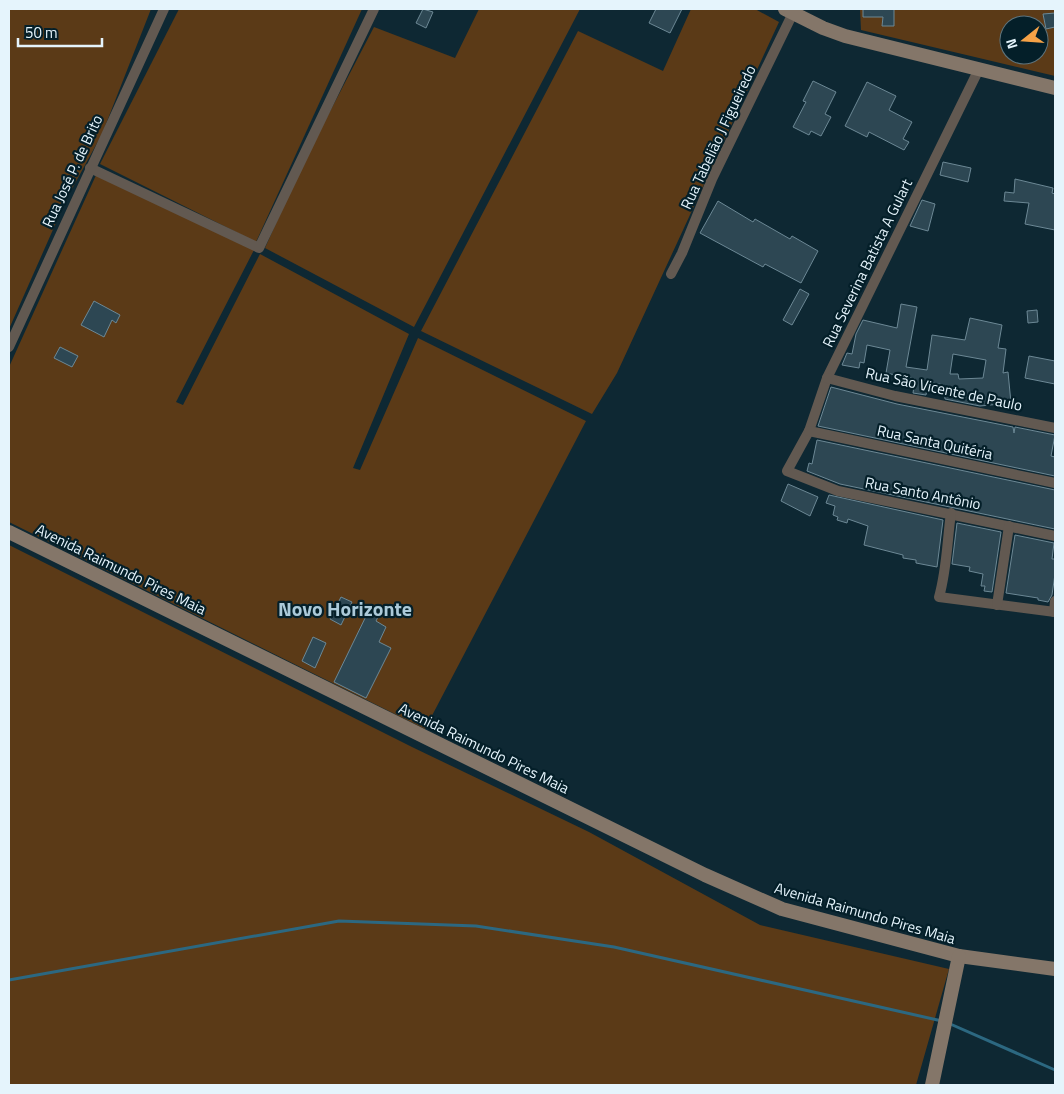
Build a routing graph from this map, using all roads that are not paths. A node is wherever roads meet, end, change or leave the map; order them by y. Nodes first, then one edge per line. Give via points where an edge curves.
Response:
1 (164, 9) edge
2 (374, 9) edge
3 (789, 11) edge
4 (978, 70) junction
5 (1055, 88) edge
6 (90, 168) junction
7 (671, 274) dead end
8 (9, 347) edge
9 (826, 378) junction
10 (1055, 428) edge
11 (810, 431) junction
12 (787, 471) joint
13 (1055, 483) edge
14 (951, 513) junction
15 (1009, 526) junction
16 (9, 532) edge
17 (1055, 536) edge
18 (997, 605) junction
19 (1055, 608) edge
20 (959, 956) junction
21 (1055, 969) edge
22 (944, 1022) junction
23 (924, 1085) edge
24 (932, 1085) edge

1 - 6 street, Rua José P. de Brito
2 - 6 street via 259,248
3 - 4 street via 845,36
3 - 7 street, Rua Tabelião J Figueiredo
4 - 5 street
4 - 9 street, Rua Severina Batista A Gulart
6 - 8 street, Rua José P. de Brito
9 - 10 street, Rua São Vicente de Paulo via 895,396
9 - 11 street, Rua Severina Batista A Gulart
11 - 12 street, Rua Severina Batista A Gulart
11 - 13 street, Rua Santa Quitéria
12 - 14 street, Rua Santo Antônio via 838,491
14 - 15 street, Rua Santo Antônio
14 - 18 street via 946,571 939,597
15 - 17 street, Rua Santo Antônio
15 - 18 street
16 - 20 street, Avenida Raimundo Pires Maia via 782,910
18 - 19 street
20 - 21 street, Avenida Raimundo Pires Maia
20 - 22 street
22 - 23 street
22 - 24 street

